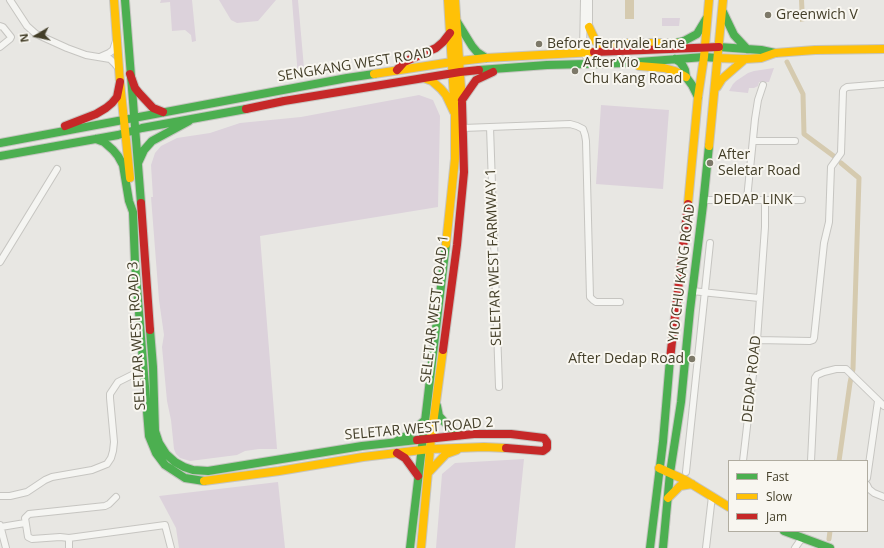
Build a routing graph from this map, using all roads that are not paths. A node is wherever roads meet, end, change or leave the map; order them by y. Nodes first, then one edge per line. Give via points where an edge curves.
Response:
1 (10, 0) edge
2 (114, 0) edge
3 (125, 0) edge
4 (448, 0) edge
5 (455, 0) edge
6 (584, 0) edge
7 (589, 0) edge
8 (709, 0) edge
9 (723, 0) edge
10 (722, 10) junction
11 (707, 16) junction
12 (456, 20) junction
13 (0, 26) edge
14 (588, 27) junction
15 (450, 33) junction
16 (117, 37) junction
17 (676, 43) junction
18 (0, 47) edge
19 (705, 47) junction
20 (719, 47) junction
21 (747, 49) junction
22 (884, 49) edge
23 (664, 50) junction
24 (583, 52) junction
25 (599, 52) junction
26 (775, 53) junction
27 (100, 57) junction
28 (704, 57) junction
29 (486, 58) junction
30 (718, 58) junction
31 (675, 59) junction
32 (745, 59) junction
33 (455, 61) junction
34 (626, 62) junction
35 (600, 63) junction
36 (498, 69) junction
37 (119, 70) junction
38 (397, 70) junction
39 (456, 73) junction
40 (130, 74) junction
41 (686, 77) junction
42 (424, 78) junction
43 (120, 82) junction
44 (884, 84) edge
45 (763, 85) dead end
46 (715, 90) junction
47 (698, 97) junction
48 (462, 100) junction
49 (163, 112) junction
50 (458, 112) junction
51 (133, 118) junction
52 (124, 120) junction
53 (192, 120) junction
54 (490, 127) junction
55 (467, 128) junction
56 (134, 130) junction
57 (126, 133) junction
58 (39, 136) junction
59 (96, 139) junction
60 (753, 141) junction
61 (795, 141) dead end
62 (0, 143) edge
63 (0, 156) edge
64 (138, 163) junction
65 (57, 169) dead end
66 (703, 200) junction
67 (747, 200) junction
68 (765, 200) junction
69 (802, 200) dead end
70 (133, 212) junction
71 (710, 243) dead end
72 (0, 262) edge
73 (678, 276) junction
74 (692, 291) junction
75 (705, 292) junction
76 (759, 298) junction
77 (620, 302) dead end
78 (676, 304) junction
79 (757, 340) junction
80 (143, 365) junction
81 (153, 367) junction
82 (144, 377) junction
83 (126, 378) junction
84 (498, 388) dead end
85 (878, 400) junction
86 (436, 404) junction
87 (884, 406) edge
88 (424, 421) junction
89 (460, 435) junction
90 (431, 439) junction
91 (422, 440) junction
92 (395, 442) junction
93 (461, 448) junction
94 (430, 449) junction
95 (421, 450) junction
96 (396, 453) junction
97 (743, 460) edge
98 (811, 460) edge
99 (245, 464) joint
100 (659, 468) junction
101 (868, 471) edge
102 (686, 472) dead end
103 (428, 473) junction
104 (670, 473) junction
105 (245, 475) joint
106 (418, 476) junction
107 (692, 484) junction
108 (868, 487) edge
109 (0, 496) edge
110 (712, 496) junction
111 (116, 497) dead end
112 (884, 497) edge
113 (668, 498) junction
114 (728, 506) edge
115 (25, 523) junction
116 (0, 526) edge
117 (787, 532) edge
118 (69, 538) junction
119 (802, 538) junction
120 (6, 548) edge
121 (70, 548) edge
122 (171, 548) edge
123 (410, 548) edge
124 (421, 548) edge
125 (650, 548) edge
126 (662, 548) edge
127 (706, 548) edge
128 (795, 548) edge
129 (830, 548) edge

1 - 27 street via 27,26 36,34 86,56
2 - 16 main road, SELETAR WEST ROAD 3
3 - 40 main road, SELETAR WEST ROAD 3
4 - 15 main road
5 - 12 main road
6 - 24 street
7 - 14 street
8 - 11 main road, YIO CHU KANG ROAD
9 - 10 main road, YIO CHU KANG ROAD
10 - 20 main road, YIO CHU KANG ROAD
10 - 21 main road via 734,35
11 - 17 main road via 697,34
11 - 19 main road, YIO CHU KANG ROAD
12 - 29 main road via 472,46
12 - 33 main road
13 - 18 street via 11,37
14 - 17 main road via 596,42 601,45
14 - 25 main road via 589,40
15 - 33 main road
15 - 38 main road via 436,48 404,62
16 - 27 street via 113,50
16 - 37 main road, SELETAR WEST ROAD 3
17 - 23 main road
19 - 20 main road, SENGKANG WEST ROAD
19 - 23 main road, SENGKANG WEST ROAD
19 - 28 main road, YIO CHU KANG ROAD
20 - 21 main road, SENGKANG WEST ROAD
20 - 30 main road, YIO CHU KANG ROAD
21 - 26 main road, SENGKANG WEST ROAD
22 - 26 main road
23 - 25 main road, SENGKANG WEST ROAD
24 - 25 main road, SENGKANG WEST ROAD
24 - 29 main road, SENGKANG WEST ROAD
24 - 35 street via 589,60
26 - 32 main road, SENGKANG WEST ROAD
27 - 37 street via 110,59
28 - 30 main road, SENGKANG WEST ROAD
28 - 31 main road, SENGKANG WEST ROAD
28 - 47 main road, YIO CHU KANG ROAD
29 - 33 main road, SENGKANG WEST ROAD
30 - 32 main road, SENGKANG WEST ROAD
30 - 46 main road, YIO CHU KANG ROAD
31 - 34 main road, SENGKANG WEST ROAD
31 - 41 main road via 683,66
32 - 46 main road via 722,79
33 - 38 main road, SENGKANG WEST ROAD
33 - 39 main road
34 - 35 main road, SENGKANG WEST ROAD
34 - 41 main road via 636,66 664,68
35 - 36 main road, SENGKANG WEST ROAD
36 - 39 main road, SENGKANG WEST ROAD
36 - 48 main road via 476,80
37 - 43 main road, SELETAR WEST ROAD 3
38 - 49 main road, SENGKANG WEST ROAD
39 - 42 main road, SENGKANG WEST ROAD
39 - 48 main road, SELETAR WEST ROAD 1
39 - 50 main road, SELETAR WEST ROAD 1
40 - 49 main road via 139,94 153,108
40 - 51 main road, SELETAR WEST ROAD 3
41 - 47 main road
42 - 50 main road via 441,89
42 - 53 main road, SENGKANG WEST ROAD via 284,100
43 - 52 main road, SELETAR WEST ROAD 3
43 - 58 main road via 117,97 106,108
44 - 79 street via 847,87 842,91 842,153 831,168 829,222 824,243 814,338 810,341
45 - 60 street via 758,100
46 - 66 main road, YIO CHU KANG ROAD
47 - 73 main road, YIO CHU KANG ROAD
48 - 50 main road, SELETAR WEST ROAD 1
49 - 51 main road, SENGKANG WEST ROAD
50 - 55 main road, SELETAR WEST ROAD 1
50 - 88 main road, SELETAR WEST ROAD 1 via 446,246
51 - 52 main road, SENGKANG WEST ROAD
51 - 56 main road, SELETAR WEST ROAD 3
52 - 57 main road, SELETAR WEST ROAD 3
52 - 58 main road, SENGKANG WEST ROAD
53 - 56 main road, SENGKANG WEST ROAD
53 - 64 main road via 152,142 144,150
54 - 55 street
54 - 77 street via 570,124 583,129 586,141 590,297 596,302
54 - 84 street, SELETAR WEST FARMWAY 1
55 - 86 main road, SELETAR WEST ROAD 1 via 458,238
56 - 57 main road, SENGKANG WEST ROAD
56 - 64 main road, SELETAR WEST ROAD 3
57 - 59 main road, SENGKANG WEST ROAD
57 - 70 main road, SELETAR WEST ROAD 3
58 - 62 main road, SENGKANG WEST ROAD
59 - 63 main road, SENGKANG WEST ROAD
59 - 70 main road, SELETAR WEST ROAD 3 via 104,142 118,156 123,166
60 - 61 street
60 - 67 street
64 - 81 main road, SELETAR WEST ROAD 3
65 - 72 street
66 - 67 street, DEDAP LINK
66 - 74 main road, YIO CHU KANG ROAD
67 - 68 street, DEDAP LINK
68 - 69 street, DEDAP LINK
68 - 76 street, DEDAP ROAD
70 - 80 main road, SELETAR WEST ROAD 3
71 - 75 street, YIO CHU KANG ROAD
73 - 74 main road
73 - 78 main road, YIO CHU KANG ROAD
74 - 75 street
74 - 78 main road via 683,295
74 - 104 main road, YIO CHU KANG ROAD via 681,402
75 - 76 street
75 - 102 street, YIO CHU KANG ROAD
76 - 79 street, DEDAP ROAD
78 - 100 main road, YIO CHU KANG ROAD
79 - 97 street, DEDAP ROAD
80 - 82 main road, SELETAR WEST ROAD 3
80 - 83 street
81 - 82 street via 149,376
81 - 99 main road, SELETAR WEST ROAD 3 via 155,432 166,454 175,462 193,470 208,471
82 - 83 street
82 - 105 main road, SELETAR WEST ROAD 3 via 150,441 165,465 185,478 199,481
83 - 109 street via 118,382 110,394 114,442 107,464 92,470 44,480 27,492
85 - 87 street
85 - 98 street via 846,369 836,369 817,375
85 - 101 street
86 - 89 main road via 439,416
86 - 90 main road, SELETAR WEST ROAD 1
88 - 91 main road, SELETAR WEST ROAD 1
88 - 92 main road
89 - 90 main road, SELETAR WEST ROAD 2
89 - 93 main road, SELETAR WEST ROAD 2 via 511,434 544,438 547,442 547,448 543,451
90 - 91 main road, SELETAR WEST ROAD 2
90 - 94 main road, SELETAR WEST ROAD 1
91 - 92 main road, SELETAR WEST ROAD 2
91 - 95 main road, SELETAR WEST ROAD 1
92 - 99 main road, SELETAR WEST ROAD 2
93 - 94 main road, SELETAR WEST ROAD 2
93 - 103 main road via 446,454
94 - 95 main road, SELETAR WEST ROAD 2
94 - 103 main road, SELETAR WEST ROAD 1
95 - 96 main road, SELETAR WEST ROAD 2
95 - 106 main road, SELETAR WEST ROAD 1
96 - 105 main road, SELETAR WEST ROAD 2
96 - 106 main road via 409,462
100 - 104 main road
100 - 125 main road, YIO CHU KANG ROAD
103 - 124 main road, SELETAR WEST ROAD 1
104 - 107 main road
104 - 113 main road, YIO CHU KANG ROAD
106 - 123 main road, SELETAR WEST ROAD 1
107 - 110 main road
107 - 113 main road via 680,486
108 - 112 street
110 - 114 main road
110 - 127 street
111 - 115 street via 105,506 29,514 25,518
113 - 126 main road, YIO CHU KANG ROAD
115 - 116 street
115 - 118 street via 30,539
116 - 120 street
117 - 119 main road
118 - 121 street
118 - 122 street via 165,525
119 - 128 street
119 - 129 main road

